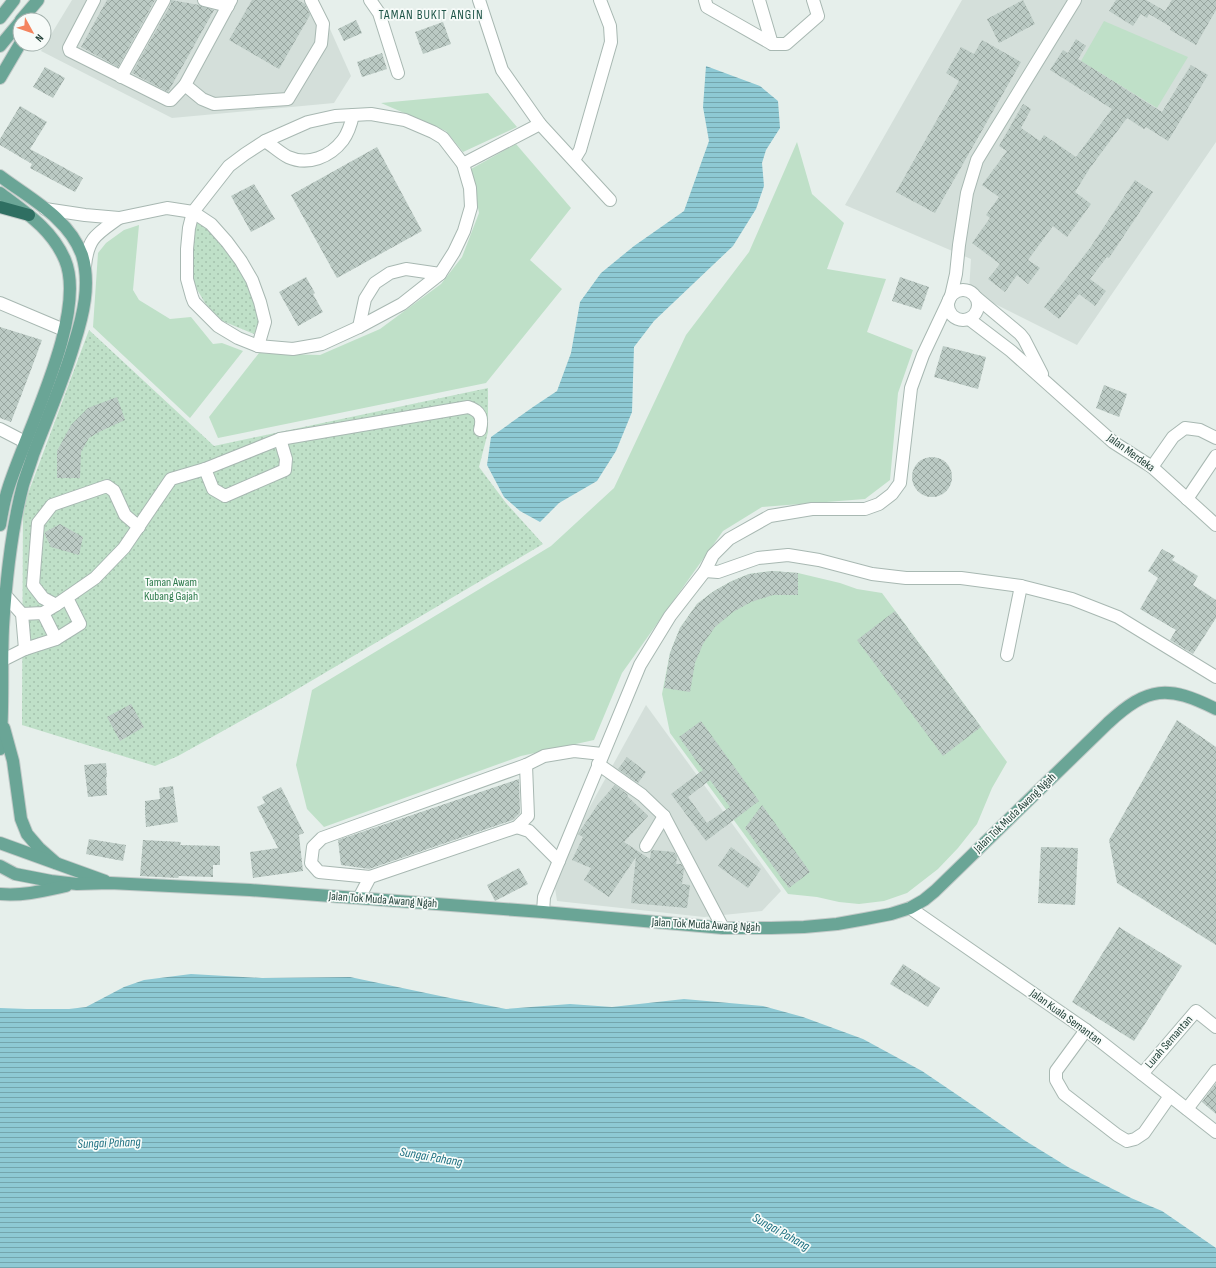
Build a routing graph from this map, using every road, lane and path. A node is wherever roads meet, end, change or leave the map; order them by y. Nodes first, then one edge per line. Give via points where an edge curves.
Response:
1 (14, 0) edge
2 (39, 0) edge
3 (94, 0) edge
4 (164, 0) edge
5 (204, 0) edge
6 (312, 0) edge
7 (370, 0) edge
8 (480, 0) edge
9 (600, 0) edge
10 (759, 0) edge
11 (814, 0) edge
12 (1075, 0) edge
13 (230, 3) edge
14 (706, 4) edge
15 (29, 12) edge
16 (35, 12) edge
17 (0, 18) edge
18 (12, 32) edge
19 (772, 44) junction
20 (0, 46) edge
21 (15, 52) edge
22 (398, 73) dead end
23 (121, 77) junction
24 (0, 78) edge
25 (185, 85) junction
26 (353, 115) junction
27 (540, 124) junction
28 (265, 141) junction
29 (574, 160) junction
30 (463, 164) junction
31 (0, 170) edge
32 (4, 179) edge
33 (0, 193) edge
34 (610, 200) dead end
35 (0, 207) edge
36 (45, 209) junction
37 (193, 212) junction
38 (29, 215) junction
39 (119, 218) junction
40 (85, 273) junction
41 (440, 274) junction
42 (956, 274) junction
43 (964, 290) junction
44 (950, 298) junction
45 (976, 298) junction
46 (0, 303) edge
47 (955, 318) junction
48 (970, 319) junction
49 (359, 328) junction
50 (64, 330) junction
51 (935, 330) junction
52 (258, 346) junction
53 (1046, 381) junction
54 (0, 430) edge
55 (480, 430) dead end
56 (1216, 438) edge
57 (280, 439) junction
58 (25, 442) junction
59 (1216, 456) edge
60 (1152, 467) junction
61 (205, 469) junction
62 (1187, 499) junction
63 (0, 525) edge
64 (1216, 525) edge
65 (139, 527) junction
66 (705, 571) junction
67 (1021, 586) junction
68 (6, 596) junction
69 (67, 598) junction
70 (56, 605) junction
71 (42, 613) junction
72 (22, 614) junction
73 (56, 639) junction
74 (25, 649) junction
75 (1006, 655) dead end
76 (3, 660) junction
77 (1216, 677) edge
78 (1216, 709) edge
79 (2, 724) junction
80 (0, 749) edge
81 (600, 759) junction
82 (526, 765) junction
83 (664, 816) junction
84 (518, 827) junction
85 (0, 843) edge
86 (646, 846) dead end
87 (559, 861) junction
88 (56, 863) junction
89 (0, 866) edge
90 (370, 877) junction
91 (110, 883) junction
92 (76, 884) junction
93 (0, 894) edge
94 (359, 898) junction
95 (910, 908) junction
96 (543, 912) junction
97 (723, 928) junction
98 (1216, 1027) edge
99 (1086, 1030) junction
100 (1216, 1071) edge
101 (1142, 1074) junction
102 (1170, 1096) junction
103 (1187, 1109) junction
104 (1216, 1132) edge

1 - 17 main road
2 - 15 main road
2 - 16 main road
3 - 23 street via 69,48 70,51
4 - 23 street
5 - 13 street
6 - 25 street via 323,24 321,44 288,99 214,104 202,100
7 - 22 street via 379,13
8 - 27 street via 502,70
9 - 29 street via 610,26 611,42 580,150
10 - 19 street
11 - 19 street via 818,16 786,44
12 - 42 street via 977,160 967,193
13 - 25 street
14 - 19 street
18 - 20 main road
21 - 24 main road
23 - 25 street via 168,100
26 - 28 street via 308,122
26 - 28 street via 350,128 343,140 332,151 308,161 288,157
26 - 30 street via 372,114 416,124 443,138
27 - 29 street
27 - 30 street
28 - 37 street via 229,166
29 - 34 street
30 - 41 street via 470,188 471,207 464,231
31 - 32 main road
32 - 36 main road
33 - 38 main road
35 - 38 highway
36 - 39 street
36 - 40 main road via 75,241 82,255
37 - 39 street via 167,208
37 - 52 street via 211,224 227,242 252,280 265,322
37 - 52 street via 187,249 187,279 194,302 218,326
38 - 50 main road via 50,235 66,261 70,298
39 - 40 street via 91,240 86,253
40 - 68 main road via 86,293 81,324 66,372 23,484 12,540
41 - 49 street via 402,304
41 - 49 street via 406,270 390,273 375,283 365,299
42 - 43 street
42 - 44 street
43 - 44 street
43 - 45 street via 974,294
44 - 47 street via 949,310
44 - 51 street
45 - 48 street via 977,310
45 - 53 street, Jalan Merdeka via 1020,334
46 - 50 street
47 - 48 street
47 - 51 street
48 - 53 street, Jalan Merdeka
49 - 52 street via 322,344 292,349
50 - 58 main road via 50,378
51 - 66 street via 911,388 901,477 892,494 879,504 865,509 812,509 770,516 728,539 713,555
53 - 60 street, Jalan Merdeka via 1113,442
54 - 58 street
55 - 57 street via 480,415 475,409 468,407
56 - 60 street via 1200,430 1185,428 1172,437
57 - 61 street
57 - 61 street via 286,459 285,470 225,496 213,489
58 - 63 main road via 7,490
59 - 62 street
60 - 62 street, Jalan Merdeka
61 - 65 street via 171,479
62 - 64 street, Jalan Merdeka
65 - 69 street via 124,548 96,578
65 - 70 street via 125,515 114,491 107,486 52,505 38,523 33,585 43,598
66 - 67 street via 718,572 758,558 788,555 872,574 906,578 961,578
66 - 81 street via 670,616 640,665
67 - 75 street
67 - 77 street via 1072,599 1118,617
68 - 72 street
68 - 76 main road
69 - 70 street
69 - 73 street via 80,624
70 - 71 street
71 - 72 street
71 - 73 street
72 - 74 street
73 - 74 street
74 - 76 street
76 - 79 main road
78 - 95 main road, Jalan Tok Muda Awang Ngah via 1196,699 1160,692 1141,698 1123,709 935,891
79 - 80 main road
79 - 88 main road via 13,761 21,819 27,834
81 - 82 street via 574,751 544,756
81 - 83 street
81 - 87 street
82 - 84 street via 528,816
82 - 90 street via 322,838 313,847 311,863 319,872
83 - 86 street
83 - 97 street
84 - 87 street via 529,831
84 - 90 street
85 - 88 main road, Jalan Tok Muda Awang Ngah
87 - 96 street via 544,897
88 - 91 main road, Jalan Tok Muda Awang Ngah
89 - 92 main road, Jalan Tok Muda Awang Ngah via 15,874
90 - 94 street
91 - 92 main road, Jalan Tok Muda Awang Ngah
91 - 94 main road, Jalan Tok Muda Awang Ngah
92 - 93 main road via 35,893
94 - 96 main road, Jalan Tok Muda Awang Ngah
95 - 97 main road, Jalan Tok Muda Awang Ngah via 837,924
95 - 99 street, Jalan Kuala Semantan
96 - 97 main road, Jalan Tok Muda Awang Ngah
98 - 101 street, Lurah Semantan via 1196,1011
99 - 101 street, Jalan Kuala Semantan
99 - 102 street via 1056,1071 1056,1080 1064,1094 1126,1141 1135,1140 1144,1133
100 - 103 street
101 - 102 street, Jalan Kuala Semantan
102 - 103 street, Jalan Kuala Semantan
103 - 104 street, Jalan Kuala Semantan

